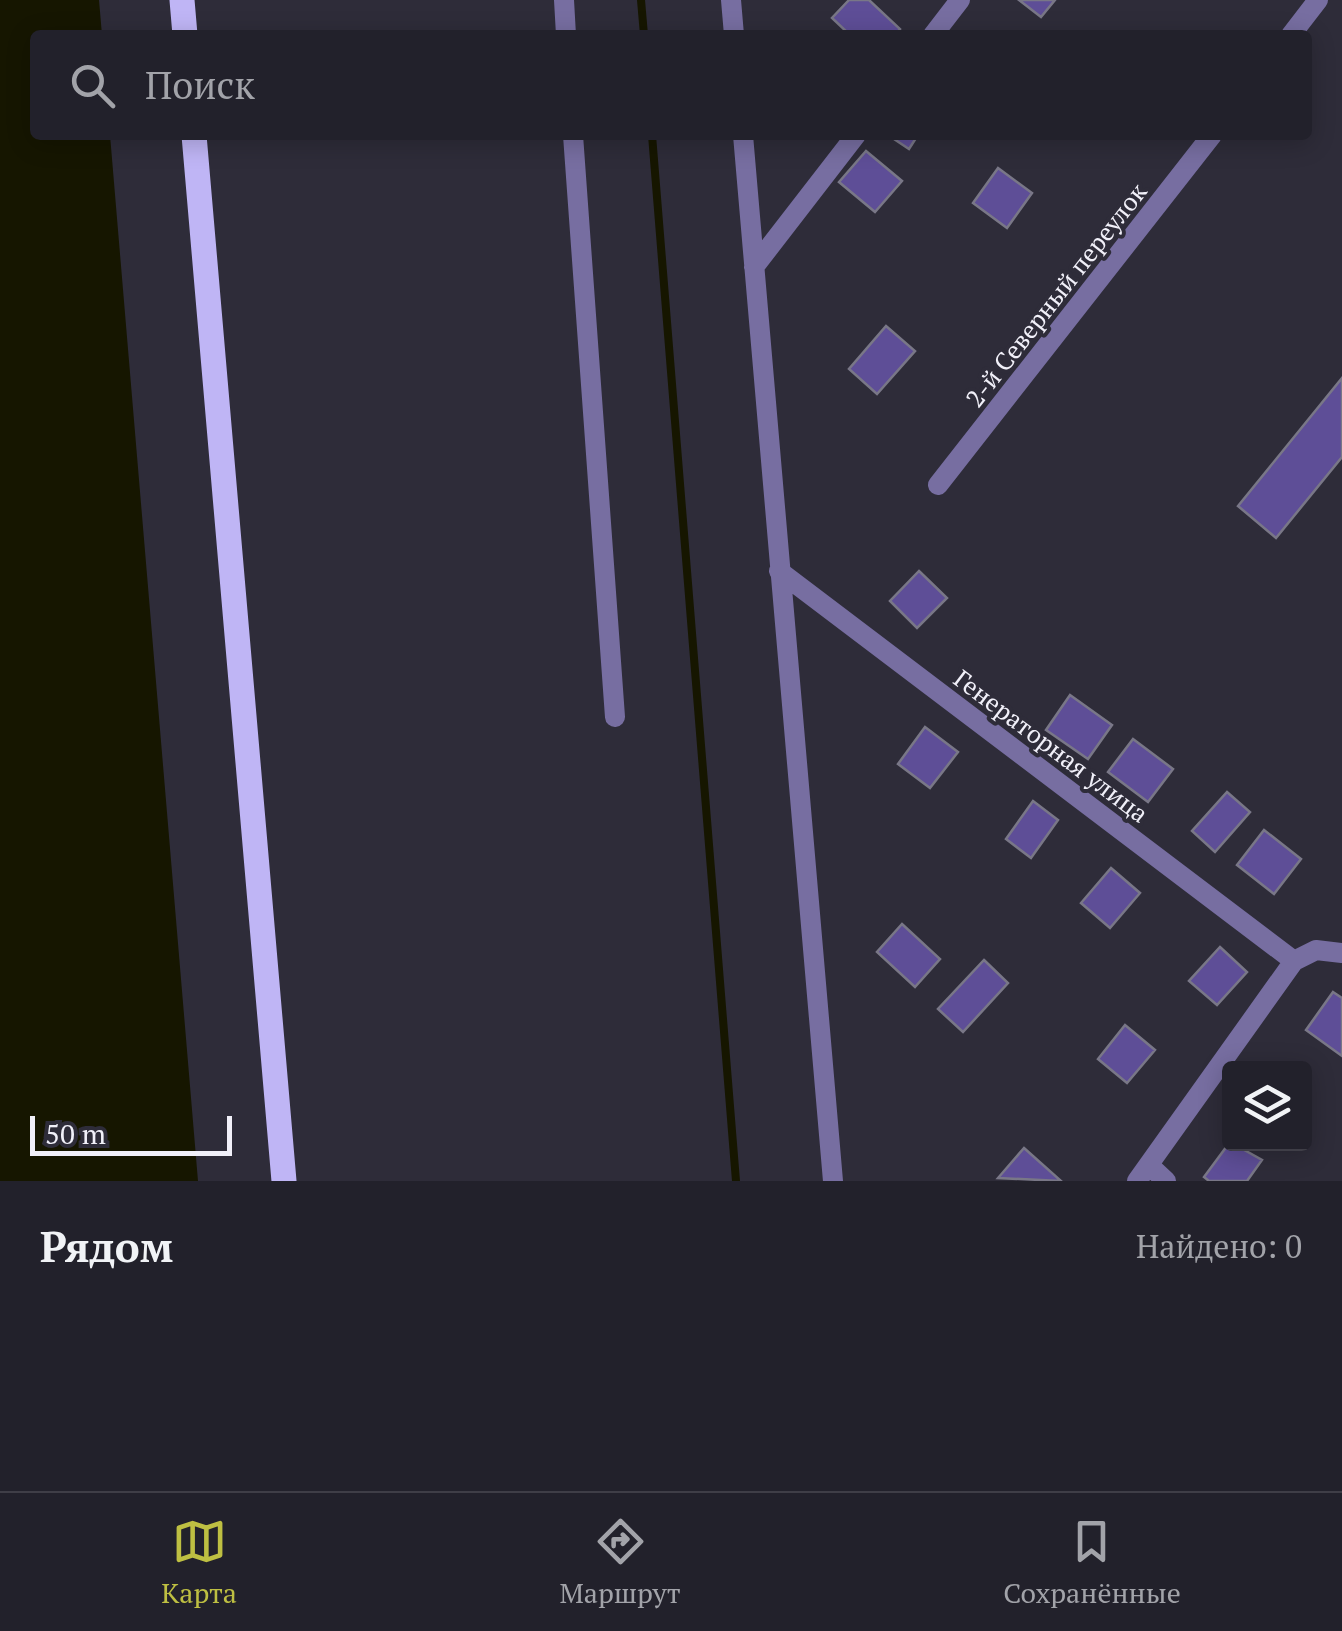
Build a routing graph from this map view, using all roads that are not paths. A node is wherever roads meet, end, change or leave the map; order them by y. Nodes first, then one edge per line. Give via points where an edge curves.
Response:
1 (182, 0) edge
2 (564, 0) edge
3 (731, 0) edge
4 (960, 0) edge
5 (1318, 0) edge
6 (185, 30) edge
7 (566, 30) edge
8 (734, 30) edge
9 (937, 30) edge
10 (1295, 30) edge
11 (194, 140) edge
12 (573, 140) edge
13 (743, 140) edge
14 (852, 140) edge
15 (1208, 140) edge
16 (754, 266) junction
17 (938, 485) dead end
18 (779, 571) junction
19 (615, 717) dead end
20 (1342, 953) edge
21 (1294, 961) junction
22 (1143, 1173) edge
23 (284, 1181) edge
24 (833, 1181) edge
25 (1166, 1181) edge

1 - 6 main road
2 - 7 street
3 - 8 street
4 - 9 street
5 - 10 street
11 - 23 main road
12 - 19 street
13 - 16 street
14 - 16 street
15 - 17 street, 2-й Северный переулок
16 - 18 street
18 - 21 street, Генераторная улица
18 - 24 street
20 - 21 street via 1316,950
21 - 22 street
22 - 25 street

